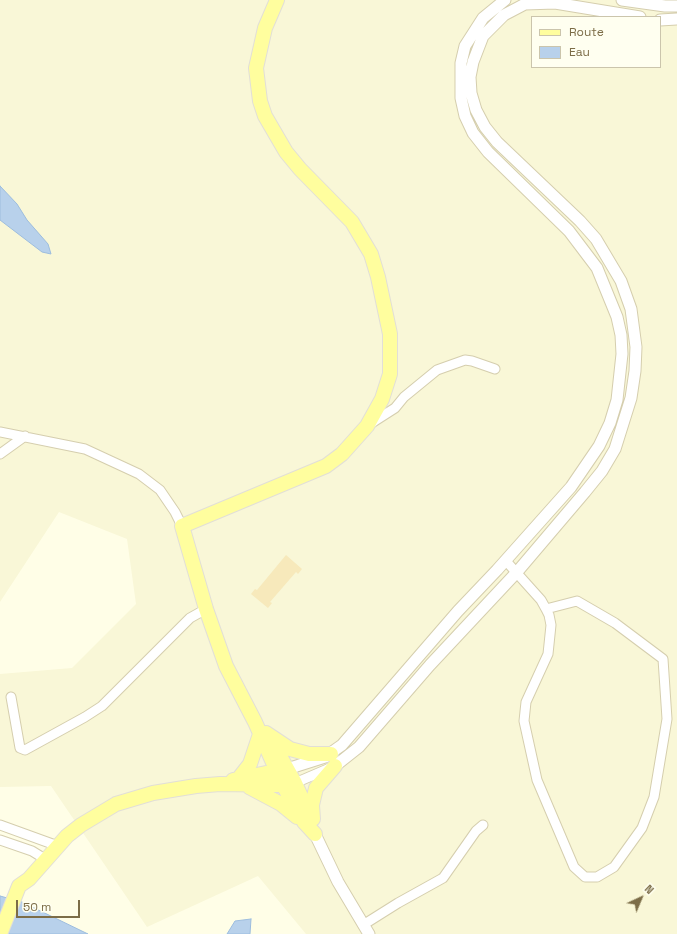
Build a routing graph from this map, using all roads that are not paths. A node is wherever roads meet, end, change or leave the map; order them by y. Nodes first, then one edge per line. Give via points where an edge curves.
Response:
1 (277, 0) edge
2 (505, 0) edge
3 (622, 0) edge
4 (677, 6) edge
5 (634, 16) edge
6 (661, 20) edge
7 (677, 20) edge
8 (495, 368) dead end
9 (367, 426) junction
10 (0, 432) edge
11 (25, 436) junction
12 (0, 454) edge
13 (182, 526) junction
14 (506, 560) junction
15 (517, 572) junction
16 (206, 609) junction
17 (546, 609) junction
18 (11, 697) dead end
19 (260, 730) junction
20 (333, 760) junction
21 (282, 770) junction
22 (241, 781) junction
23 (289, 784) junction
24 (0, 825) edge
25 (483, 825) dead end
26 (311, 826) junction
27 (0, 840) edge
28 (58, 846) junction
29 (45, 859) junction
30 (366, 930) edge
31 (0, 934) edge

1 - 9 main road via 265,28 256,68 257,86 265,116 286,152 352,222 362,237 371,254 384,304 390,334 390,374 382,399
2 - 14 street via 484,18 465,46 461,63 461,98 465,116 473,133 488,152 569,231 597,268 617,316 622,354 617,400 599,446 571,487
3 - 4 street
5 - 15 street via 555,2 525,4 504,15 483,36 473,62 470,77 471,93 485,127 497,142 596,239 621,281 631,309 636,347 631,398 615,449 602,471
6 - 7 street
8 - 9 street via 465,360 437,370 404,397 395,408
9 - 13 main road via 342,454 326,466
10 - 11 street
11 - 12 street
11 - 13 street via 85,449 140,474 160,490
13 - 16 main road
14 - 15 street
14 - 20 street via 458,611 342,745
15 - 17 street
15 - 20 street via 358,747
16 - 18 street via 190,618 102,706 25,750 20,748
16 - 19 main road via 226,666
17 - 17 street via 551,625 548,654 526,702 524,721 538,780 574,867 585,877 597,877 614,867 642,828 654,797 667,719 663,660 615,623 577,601
19 - 20 main road via 290,749
19 - 21 main road
19 - 22 main road via 250,764
20 - 21 street
20 - 23 street
20 - 26 main road via 316,788
21 - 22 main road
21 - 23 main road
22 - 23 main road
22 - 26 main road via 281,804
22 - 28 main road via 152,793 122,802 81,825
23 - 26 main road
24 - 28 street
25 - 30 street via 443,878 398,903
26 - 30 street via 338,882
27 - 29 street via 32,851
28 - 29 main road
29 - 31 main road via 29,879 19,886

